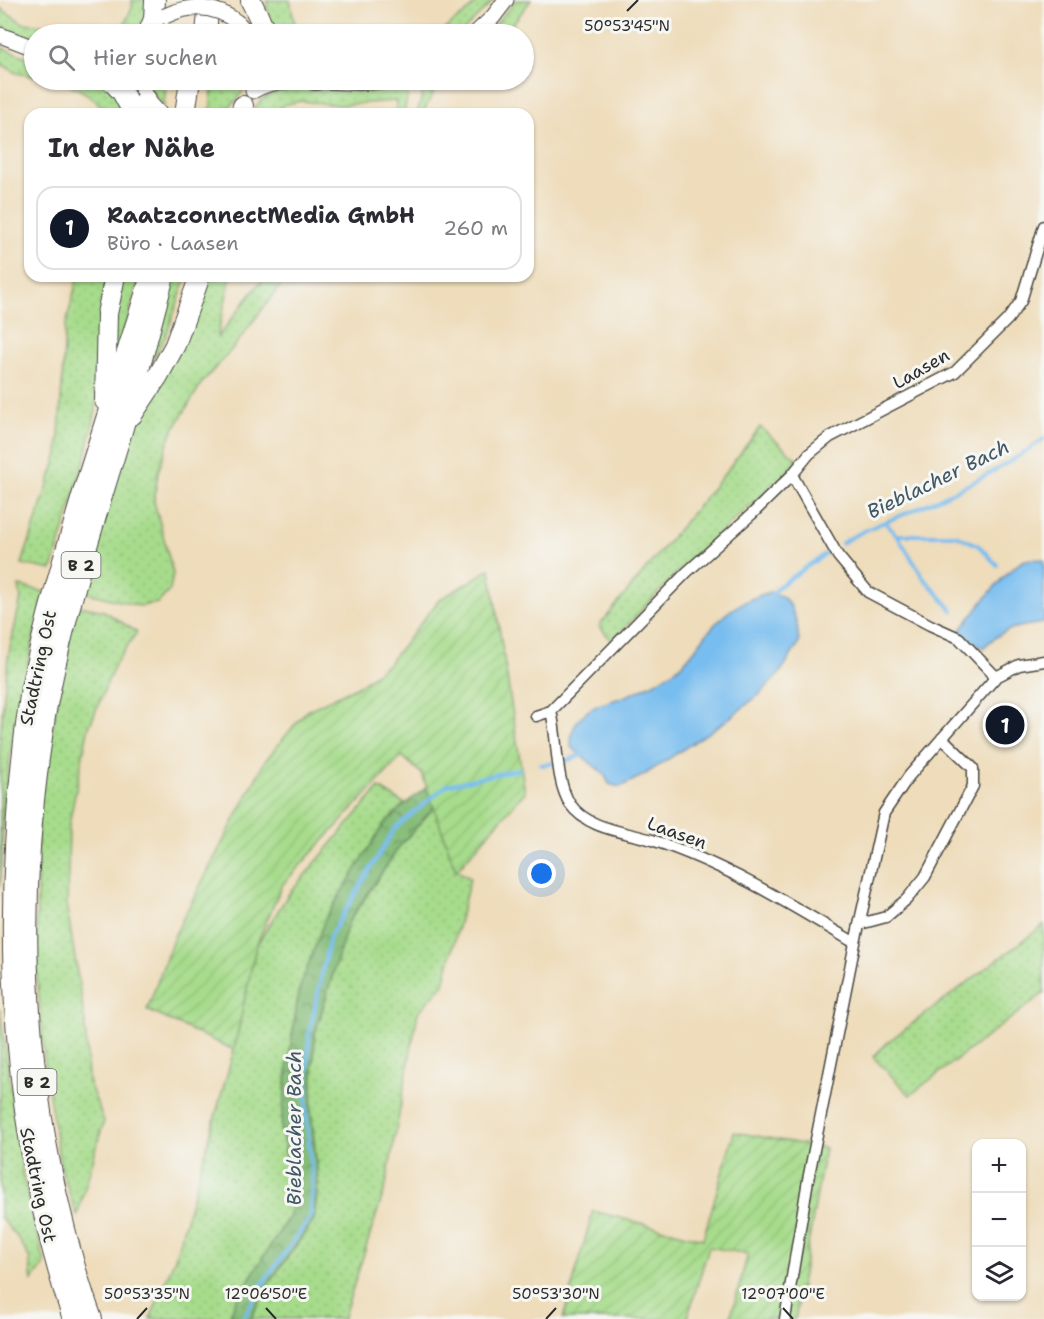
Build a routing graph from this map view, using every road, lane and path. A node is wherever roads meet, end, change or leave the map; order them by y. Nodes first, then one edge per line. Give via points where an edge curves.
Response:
1 (197, 0) edge
2 (209, 0) edge
3 (506, 0) edge
4 (251, 1) edge
5 (160, 8) edge
6 (152, 24) edge
7 (195, 24) edge
8 (207, 24) edge
9 (236, 24) edge
10 (246, 24) edge
11 (262, 24) edge
12 (486, 24) edge
13 (0, 35) edge
14 (24, 44) edge
15 (120, 90) edge
16 (142, 90) edge
17 (189, 90) edge
18 (201, 90) edge
19 (259, 90) edge
20 (246, 101) edge
21 (145, 108) edge
22 (147, 108) edge
23 (186, 108) edge
24 (198, 108) edge
25 (1044, 226) edge
26 (115, 282) edge
27 (150, 282) edge
28 (163, 282) edge
29 (198, 282) edge
30 (113, 428) junction
31 (792, 475) junction
32 (1044, 661) edge
33 (996, 676) junction
34 (551, 711) junction
35 (536, 716) dead end
36 (942, 738) junction
37 (860, 924) junction
38 (855, 943) junction
39 (42, 1173) junction
40 (73, 1319) edge
41 (92, 1319) edge
42 (785, 1319) edge

1 - 7 highway
2 - 8 highway
3 - 12 street
4 - 10 highway
4 - 11 highway
5 - 6 highway
5 - 9 street, bridge via 203,7 222,13
13 - 14 street
15 - 21 highway
16 - 22 street
17 - 23 highway
18 - 24 highway
19 - 20 street
25 - 31 street, Laasen via 1021,301 1008,320 955,372 830,437
26 - 30 highway, B 2 via 107,314
27 - 30 highway, Stadtring Ost / B 2
28 - 30 highway, Stadtring Ost / B 2
29 - 30 highway, B 2 via 175,345 158,376
30 - 39 highway, Stadtring Ost / B 2 via 66,551 31,688 12,828 8,900 10,998 20,1097
31 - 33 street via 838,556 868,592 959,638
31 - 34 street, Laasen via 687,572
32 - 33 street via 1019,665
33 - 36 street
34 - 35 street, Laasen
34 - 38 street, Laasen via 564,790 578,813 730,872
36 - 37 street via 884,813
36 - 37 street via 973,768 973,786 925,877 907,899 886,917
37 - 38 street
38 - 42 street
39 - 40 highway, Stadtring Ost / B 2 via 53,1254
39 - 41 highway, Stadtring Ost / B 2

